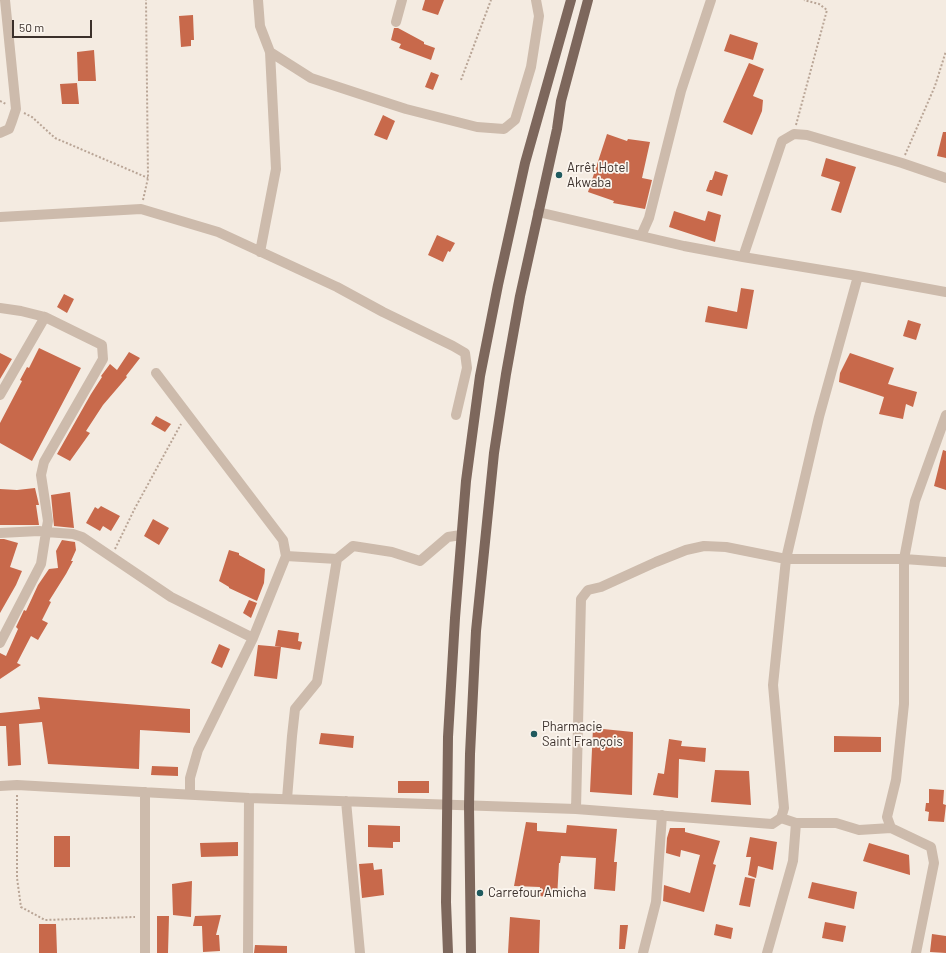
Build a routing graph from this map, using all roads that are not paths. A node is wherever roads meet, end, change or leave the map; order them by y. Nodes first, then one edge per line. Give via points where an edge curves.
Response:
1 (5, 0) edge
2 (258, 0) edge
3 (402, 0) edge
4 (536, 0) edge
5 (571, 0) edge
6 (588, 0) edge
7 (711, 0) edge
8 (396, 22) dead end
9 (270, 52) junction
10 (0, 133) edge
11 (946, 178) edge
12 (538, 212) junction
13 (0, 217) edge
14 (641, 236) junction
15 (260, 252) junction
16 (743, 258) junction
17 (858, 276) junction
18 (946, 292) edge
19 (0, 308) edge
20 (45, 317) junction
21 (156, 373) dead end
22 (0, 395) edge
23 (456, 415) dead end
24 (946, 415) edge
25 (46, 532) junction
26 (0, 534) edge
27 (461, 535) junction
28 (286, 556) junction
29 (336, 558) junction
30 (786, 559) junction
31 (904, 559) junction
32 (946, 562) edge
33 (253, 638) junction
34 (0, 642) edge
35 (0, 786) edge
36 (145, 792) junction
37 (190, 794) junction
38 (250, 798) junction
39 (288, 799) junction
40 (346, 801) junction
41 (447, 805) junction
42 (469, 806) junction
43 (576, 809) junction
44 (662, 815) junction
45 (781, 818) junction
46 (796, 823) junction
47 (891, 828) junction
48 (145, 953) edge
49 (248, 953) edge
50 (360, 953) edge
51 (448, 953) edge
52 (471, 953) edge
53 (643, 953) edge
54 (767, 953) edge
55 (916, 953) edge

1 - 10 street via 16,108 9,129
2 - 9 street via 260,26
3 - 8 street
4 - 9 street via 539,16 531,67 515,120 504,129 477,127 406,109 311,78
5 - 27 main road via 525,163 498,285 480,376
6 - 12 main road via 561,101
7 - 14 street via 682,91 649,218
9 - 15 street via 276,169
11 - 16 street via 807,135 794,134 782,141
12 - 14 street
12 - 42 main road via 506,374 494,453 476,631
13 - 15 street via 141,209 218,232
14 - 16 street
15 - 23 street via 337,287 465,353 467,368
16 - 17 street
17 - 18 street
17 - 30 street via 820,417
19 - 20 street
20 - 22 street
20 - 25 street via 102,345 102,359 44,462 41,475 48,521
21 - 28 street via 283,540
24 - 31 street via 915,501
25 - 26 street
25 - 33 street via 82,537 171,597
25 - 34 street via 41,564
27 - 29 street via 448,537 420,561 392,552 354,546
27 - 41 main road via 448,737
28 - 29 street
28 - 33 street
29 - 39 street via 317,682 295,709
30 - 31 street
30 - 43 street via 726,547 704,546 686,550 601,587 588,590 581,599
30 - 45 street via 773,685 784,808
31 - 32 street
31 - 47 street via 904,704 896,780 887,817
33 - 37 street via 198,750 190,778
35 - 36 street
36 - 37 street
36 - 48 street
37 - 38 street
38 - 39 street
38 - 49 street
39 - 40 street
40 - 41 street
40 - 50 street
41 - 42 street
41 - 51 main road
42 - 43 street
42 - 52 main road
43 - 44 street
44 - 45 street via 772,824
44 - 53 street via 656,902
45 - 46 street
46 - 47 street via 836,823 859,830
46 - 54 street via 793,861
47 - 55 street via 931,847 934,863

